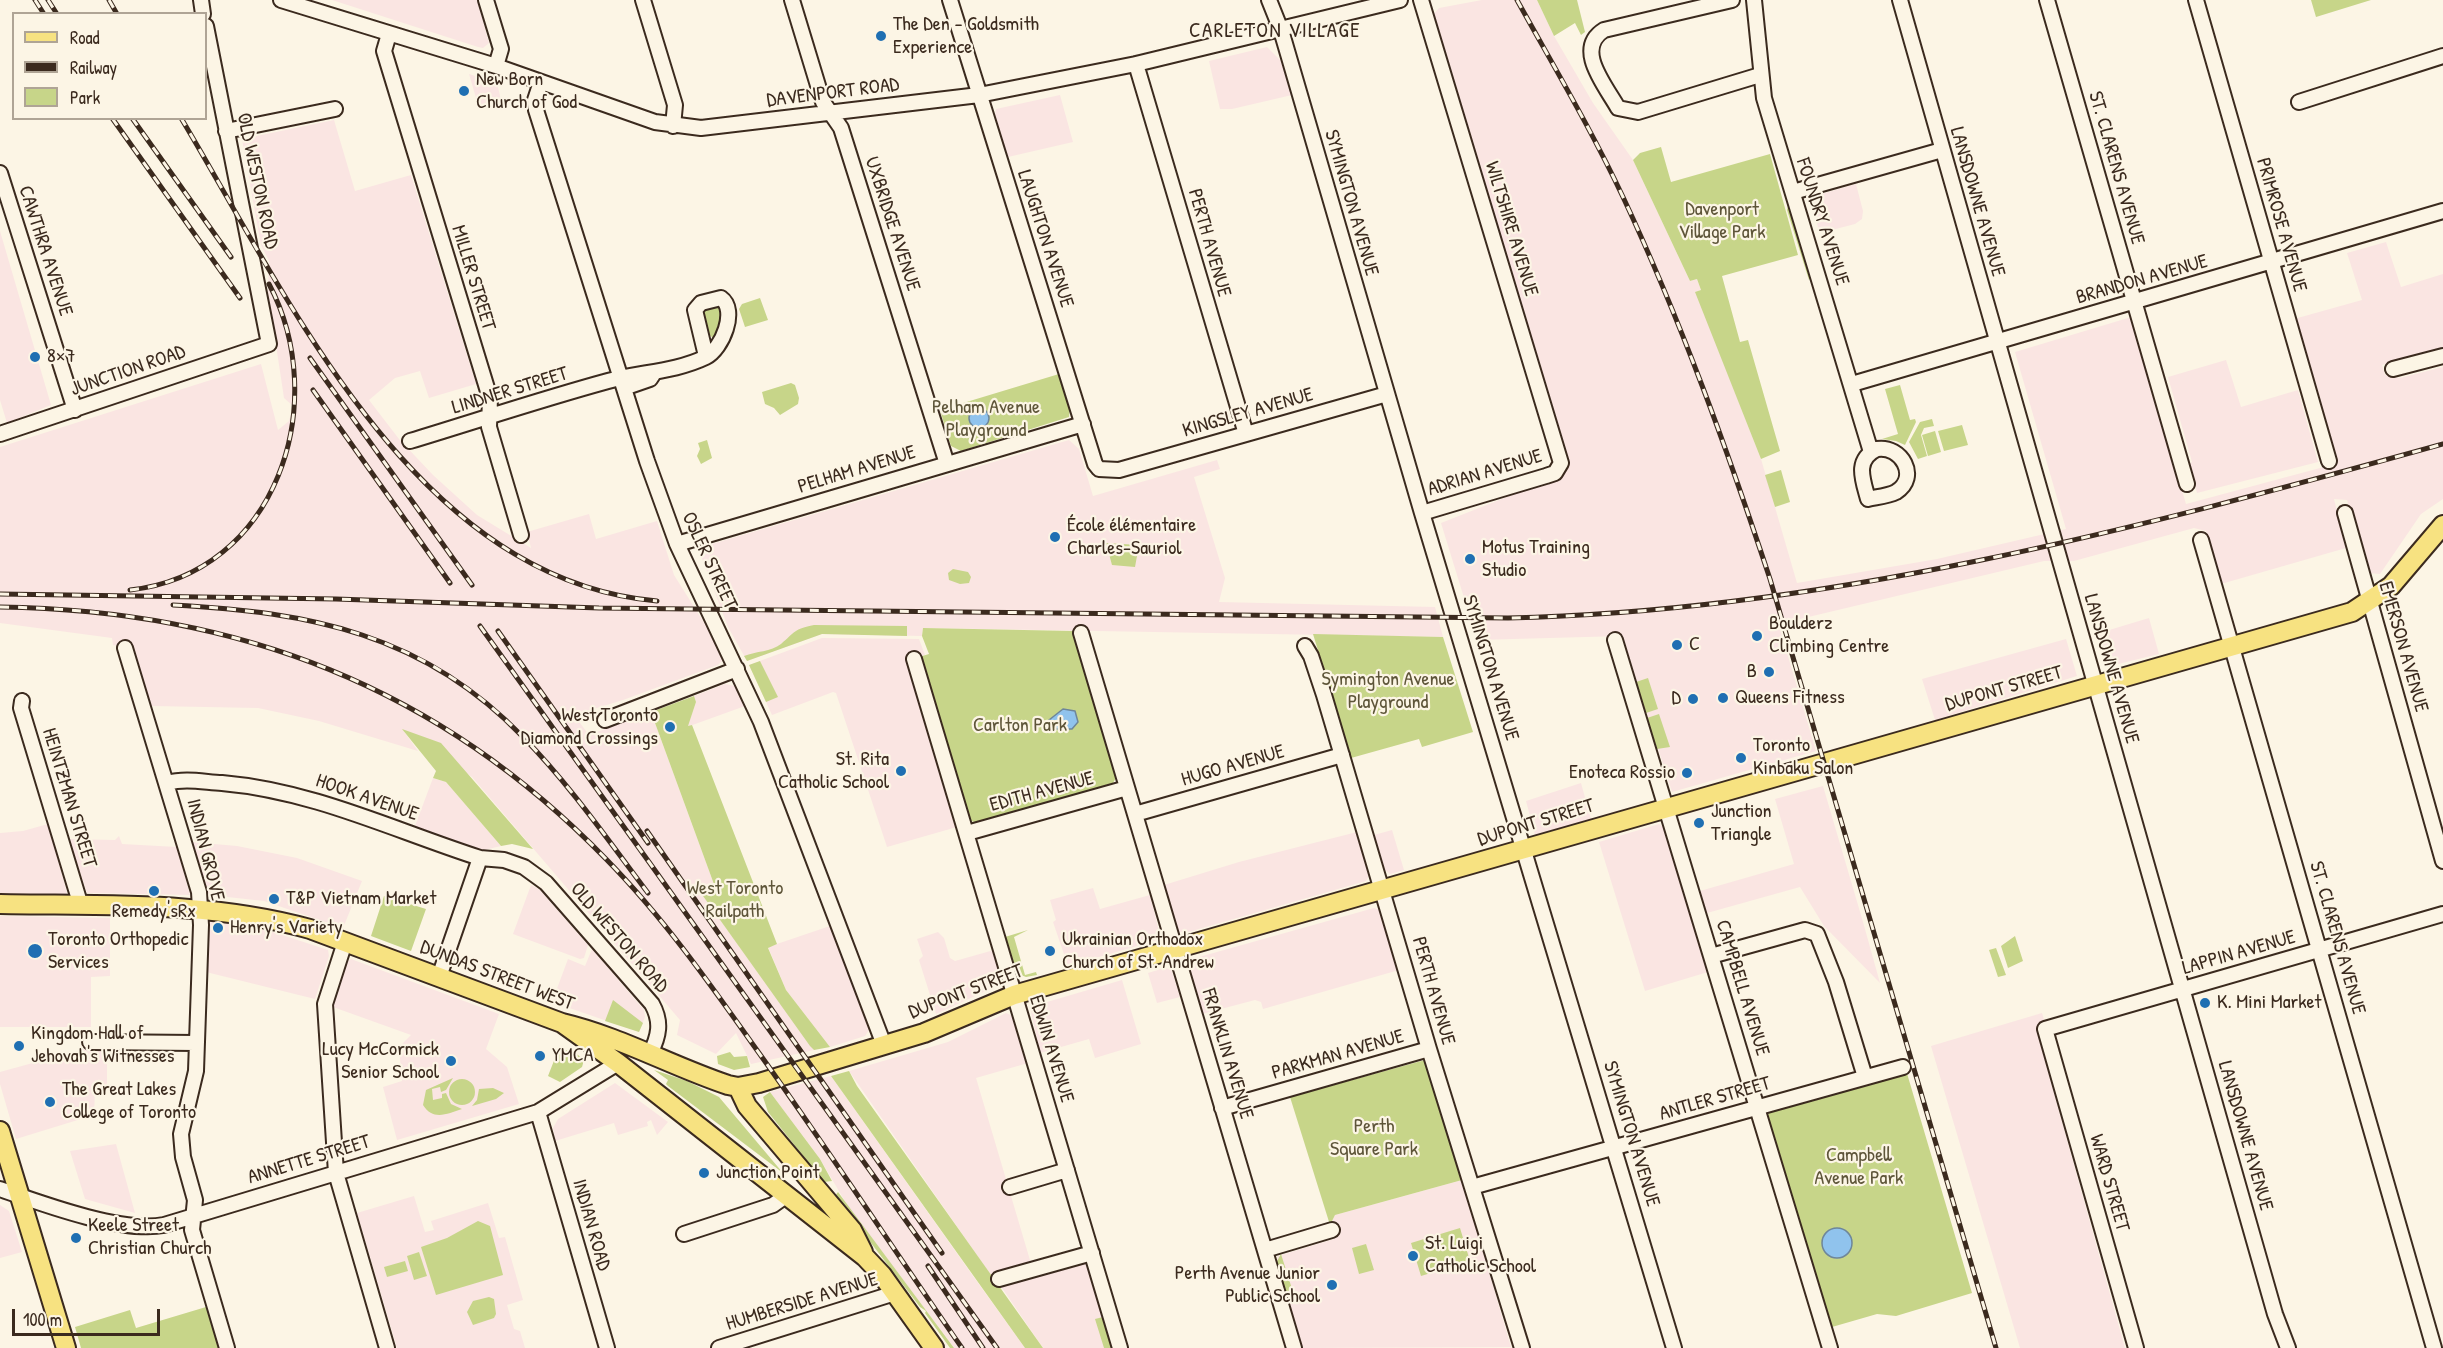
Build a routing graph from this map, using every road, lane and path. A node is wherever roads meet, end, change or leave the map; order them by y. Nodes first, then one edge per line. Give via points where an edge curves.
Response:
1 (281, 0) edge
2 (486, 0) edge
3 (643, 0) edge
4 (792, 0) edge
5 (950, 0) edge
6 (1269, 0) edge
7 (1400, 0) edge
8 (1421, 0) edge
9 (1732, 0) edge
10 (1754, 0) edge
11 (1900, 0) edge
12 (2048, 0) edge
13 (2196, 0) edge
14 (1374, 3) edge
15 (312, 4) edge
16 (1281, 30) junction
17 (207, 31) edge
18 (389, 33) junction
19 (2443, 56) edge
20 (1136, 64) junction
21 (496, 66) junction
22 (1760, 75) junction
23 (541, 82) junction
24 (979, 95) junction
25 (2299, 102) dead end
26 (335, 109) dead end
27 (830, 113) junction
28 (674, 126) junction
29 (226, 131) junction
30 (1942, 150) junction
31 (0, 172) edge
32 (1792, 192) junction
33 (2443, 211) edge
34 (2271, 263) junction
35 (2134, 302) junction
36 (1996, 342) junction
37 (269, 344) joint
38 (706, 356) dead end
39 (2443, 356) edge
40 (2393, 369) dead end
41 (622, 383) junction
42 (1852, 384) junction
43 (1387, 394) junction
44 (75, 410) junction
45 (490, 418) junction
46 (1083, 424) junction
47 (0, 434) edge
48 (1246, 434) junction
49 (410, 441) dead end
50 (1871, 452) dead end
51 (2329, 461) dead end
52 (947, 464) junction
53 (1560, 469) joint
54 (1119, 470) joint
55 (2187, 484) dead end
56 (1422, 513) junction
57 (2345, 513) dead end
58 (2443, 525) edge
59 (520, 535) dead end
60 (2200, 540) dead end
61 (677, 544) junction
62 (2370, 603) junction
63 (1081, 633) dead end
64 (1615, 640) dead end
65 (1305, 646) dead end
66 (2232, 646) junction
67 (125, 648) dead end
68 (914, 659) dead end
69 (736, 669) junction
70 (2096, 686) junction
71 (22, 701) dead end
72 (605, 720) dead end
73 (1342, 755) junction
74 (167, 783) junction
75 (1127, 788) junction
76 (1666, 809) junction
77 (1135, 814) junction
78 (967, 833) junction
79 (1525, 850) junction
80 (480, 858) junction
81 (2443, 861) edge
82 (546, 883) joint
83 (1383, 891) junction
84 (0, 904) edge
85 (81, 906) junction
86 (201, 908) junction
87 (2443, 914) edge
88 (345, 942) junction
89 (1175, 951) junction
90 (2320, 951) junction
91 (1711, 956) junction
92 (439, 977) junction
93 (2183, 989) junction
94 (1014, 995) junction
95 (562, 1023) junction
96 (2045, 1029) joint
97 (90, 1042) dead end
98 (196, 1043) junction
99 (884, 1045) junction
100 (1429, 1049) junction
101 (650, 1054) junction
102 (618, 1063) junction
103 (1903, 1066) dead end
104 (1865, 1077) junction
105 (738, 1087) junction
106 (1758, 1107) junction
107 (1222, 1108) junction
108 (538, 1112) junction
109 (0, 1131) edge
110 (1615, 1148) junction
111 (796, 1167) junction
112 (1067, 1170) junction
113 (336, 1173) junction
114 (1010, 1187) dead end
115 (1472, 1187) junction
116 (0, 1190) edge
117 (787, 1195) junction
118 (20, 1197) junction
119 (194, 1215) junction
120 (1332, 1230) dead end
121 (684, 1234) dead end
122 (1265, 1250) junction
123 (1092, 1253) junction
124 (865, 1257) junction
125 (999, 1279) dead end
126 (896, 1293) junction
127 (66, 1348) edge
128 (227, 1348) edge
129 (387, 1348) edge
130 (607, 1348) edge
131 (719, 1348) edge
132 (934, 1348) edge
133 (1120, 1348) edge
134 (1294, 1348) edge
135 (1522, 1348) edge
136 (1674, 1348) edge
137 (1830, 1348) edge
138 (2136, 1348) edge
139 (2288, 1348) edge
140 (2434, 1348) edge

1 - 15 street, DAVENPORT ROAD
2 - 21 street via 501,49
3 - 28 street via 675,105
4 - 27 street, UXBRIDGE AVENUE via 823,102
5 - 24 street, LAUGHTON AVENUE
6 - 16 street, SYMINGTON AVENUE
7 - 14 street, DAVENPORT ROAD
8 - 53 street, WILTSHIRE AVENUE via 1560,457
9 - 22 street via 1604,30 1594,36 1591,58 1618,108 1626,112 1638,112
10 - 22 street, FOUNDRY AVENUE
11 - 30 street, LANSDOWNE AVENUE
12 - 35 street, ST. CLARENS AVENUE
13 - 34 street, PRIMROSE AVENUE
14 - 16 street, DAVENPORT ROAD
15 - 18 street, DAVENPORT ROAD
16 - 20 street, DAVENPORT ROAD
16 - 43 street, SYMINGTON AVENUE
17 - 29 street, OLD WESTON ROAD
18 - 21 street, DAVENPORT ROAD
18 - 45 street, MILLER STREET via 384,51 490,398
19 - 25 street
20 - 24 street, DAVENPORT ROAD
20 - 48 street, PERTH AVENUE
21 - 23 street, DAVENPORT ROAD
22 - 32 street, FOUNDRY AVENUE
23 - 28 street, DAVENPORT ROAD
23 - 41 street, OSLER STREET via 536,110
24 - 27 street, DAVENPORT ROAD
24 - 46 street, LAUGHTON AVENUE
26 - 29 street
27 - 28 street, DAVENPORT ROAD via 714,127
27 - 52 street, UXBRIDGE AVENUE via 841,128
29 - 37 street, OLD WESTON ROAD
30 - 32 street
30 - 36 street, LANSDOWNE AVENUE
31 - 44 street, CAWTHRA AVENUE
32 - 42 street, FOUNDRY AVENUE
33 - 34 street, BRANDON AVENUE
34 - 35 street, BRANDON AVENUE
34 - 51 street, PRIMROSE AVENUE
35 - 36 street, BRANDON AVENUE
35 - 55 street, ST. CLARENS AVENUE
36 - 42 street, BRANDON AVENUE
36 - 70 street, LANSDOWNE AVENUE
37 - 44 street, JUNCTION ROAD
38 - 41 street, LINDNER STREET via 654,373 641,373
39 - 40 street
41 - 45 street, LINDNER STREET
41 - 61 street, OSLER STREET
42 - 50 street, FOUNDRY AVENUE
43 - 48 street, KINGSLEY AVENUE
43 - 56 street, SYMINGTON AVENUE
44 - 47 street, JUNCTION ROAD
45 - 49 street, LINDNER STREET
45 - 59 street, MILLER STREET via 489,427
46 - 52 street, PELHAM AVENUE
46 - 54 street, LAUGHTON AVENUE via 1095,464 1104,471
48 - 54 street, KINGSLEY AVENUE
52 - 61 street, PELHAM AVENUE
53 - 56 street, ADRIAN AVENUE
56 - 79 street, SYMINGTON AVENUE
57 - 62 street, EMERSON AVENUE
58 - 62 main road, DUPONT STREET via 2391,586
60 - 66 street, ST. CLARENS AVENUE
61 - 69 street, OSLER STREET
62 - 66 main road, DUPONT STREET via 2352,612
62 - 81 street, EMERSON AVENUE
63 - 75 street, FRANKLIN AVENUE
64 - 76 street, CAMPBELL AVENUE
65 - 73 street, PERTH AVENUE
66 - 70 main road, DUPONT STREET
66 - 90 street, ST. CLARENS AVENUE
67 - 74 street, INDIAN GROVE
68 - 78 street, EDWIN AVENUE
69 - 72 street
69 - 99 street, OSLER STREET via 761,722
70 - 76 main road, DUPONT STREET
70 - 93 street, LANSDOWNE AVENUE
71 - 85 street, HEINTZMAN STREET
73 - 77 street, HUGO AVENUE
73 - 83 street, PERTH AVENUE
74 - 80 street, HOOK AVENUE via 184,780 284,791 339,806
74 - 86 street, INDIAN GROVE
75 - 77 street, FRANKLIN AVENUE
75 - 78 street, EDITH AVENUE
76 - 79 main road, DUPONT STREET
76 - 91 street, CAMPBELL AVENUE
77 - 89 street, FRANKLIN AVENUE
78 - 94 street, EDWIN AVENUE
79 - 83 main road, DUPONT STREET
79 - 110 street, SYMINGTON AVENUE
80 - 82 street, HOOK AVENUE via 524,867
80 - 92 street
82 - 101 street, OLD WESTON ROAD via 652,1004 658,1014 659,1034
83 - 89 main road, DUPONT STREET
83 - 100 street, PERTH AVENUE
84 - 85 main road, DUNDAS STREET WEST
85 - 86 main road, DUNDAS STREET WEST
86 - 88 main road, DUNDAS STREET WEST via 270,918
86 - 98 street, INDIAN GROVE
87 - 90 street, LAPPIN AVENUE
88 - 92 main road, DUNDAS STREET WEST
88 - 113 street via 325,1004
89 - 94 main road, DUPONT STREET
89 - 107 street, FRANKLIN AVENUE
90 - 93 street, LAPPIN AVENUE
90 - 140 street, ST. CLARENS AVENUE
91 - 104 street via 1805,930 1817,934
91 - 106 street, CAMPBELL AVENUE
92 - 95 main road, DUNDAS STREET WEST
93 - 96 street, LAPPIN AVENUE
93 - 139 street, LANSDOWNE AVENUE
94 - 99 main road, DUPONT STREET via 924,1033
94 - 112 street, EDWIN AVENUE
95 - 101 main road via 624,1041
95 - 102 main road, DUNDAS STREET WEST
96 - 138 street, WARD STREET
97 - 98 street
98 - 119 street, INDIAN GROVE via 196,1071 181,1134 195,1200
99 - 105 main road, DUPONT STREET
100 - 107 street, PARKMAN AVENUE
100 - 115 street, PERTH AVENUE
101 - 102 main road
101 - 105 main road
102 - 108 street, ANNETTE STREET
102 - 117 main road, DUNDAS STREET WEST
103 - 104 street, ANTLER STREET
104 - 106 street, ANTLER STREET
105 - 111 main road via 747,1106
106 - 110 street, ANTLER STREET
106 - 137 street, CAMPBELL AVENUE
107 - 122 street, FRANKLIN AVENUE
108 - 113 street, ANNETTE STREET
108 - 130 street, INDIAN ROAD
109 - 118 main road
110 - 115 street, ANTLER STREET
110 - 136 street, SYMINGTON AVENUE
111 - 117 main road via 798,1182
111 - 124 main road via 852,1230
112 - 114 street
112 - 123 street, EDWIN AVENUE
113 - 119 street, ANNETTE STREET
113 - 129 street
115 - 135 street, PERTH AVENUE
116 - 118 street, ANNETTE STREET
117 - 121 street via 773,1205
117 - 124 main road, DUNDAS STREET WEST
118 - 119 street, ANNETTE STREET via 140,1228
118 - 127 main road
119 - 128 street, INDIAN GROVE via 194,1236
120 - 122 street
122 - 134 street, FRANKLIN AVENUE
123 - 125 street
123 - 133 street, EDWIN AVENUE
124 - 126 main road, DUNDAS STREET WEST
126 - 131 street, HUMBERSIDE AVENUE
126 - 132 main road, DUNDAS STREET WEST

